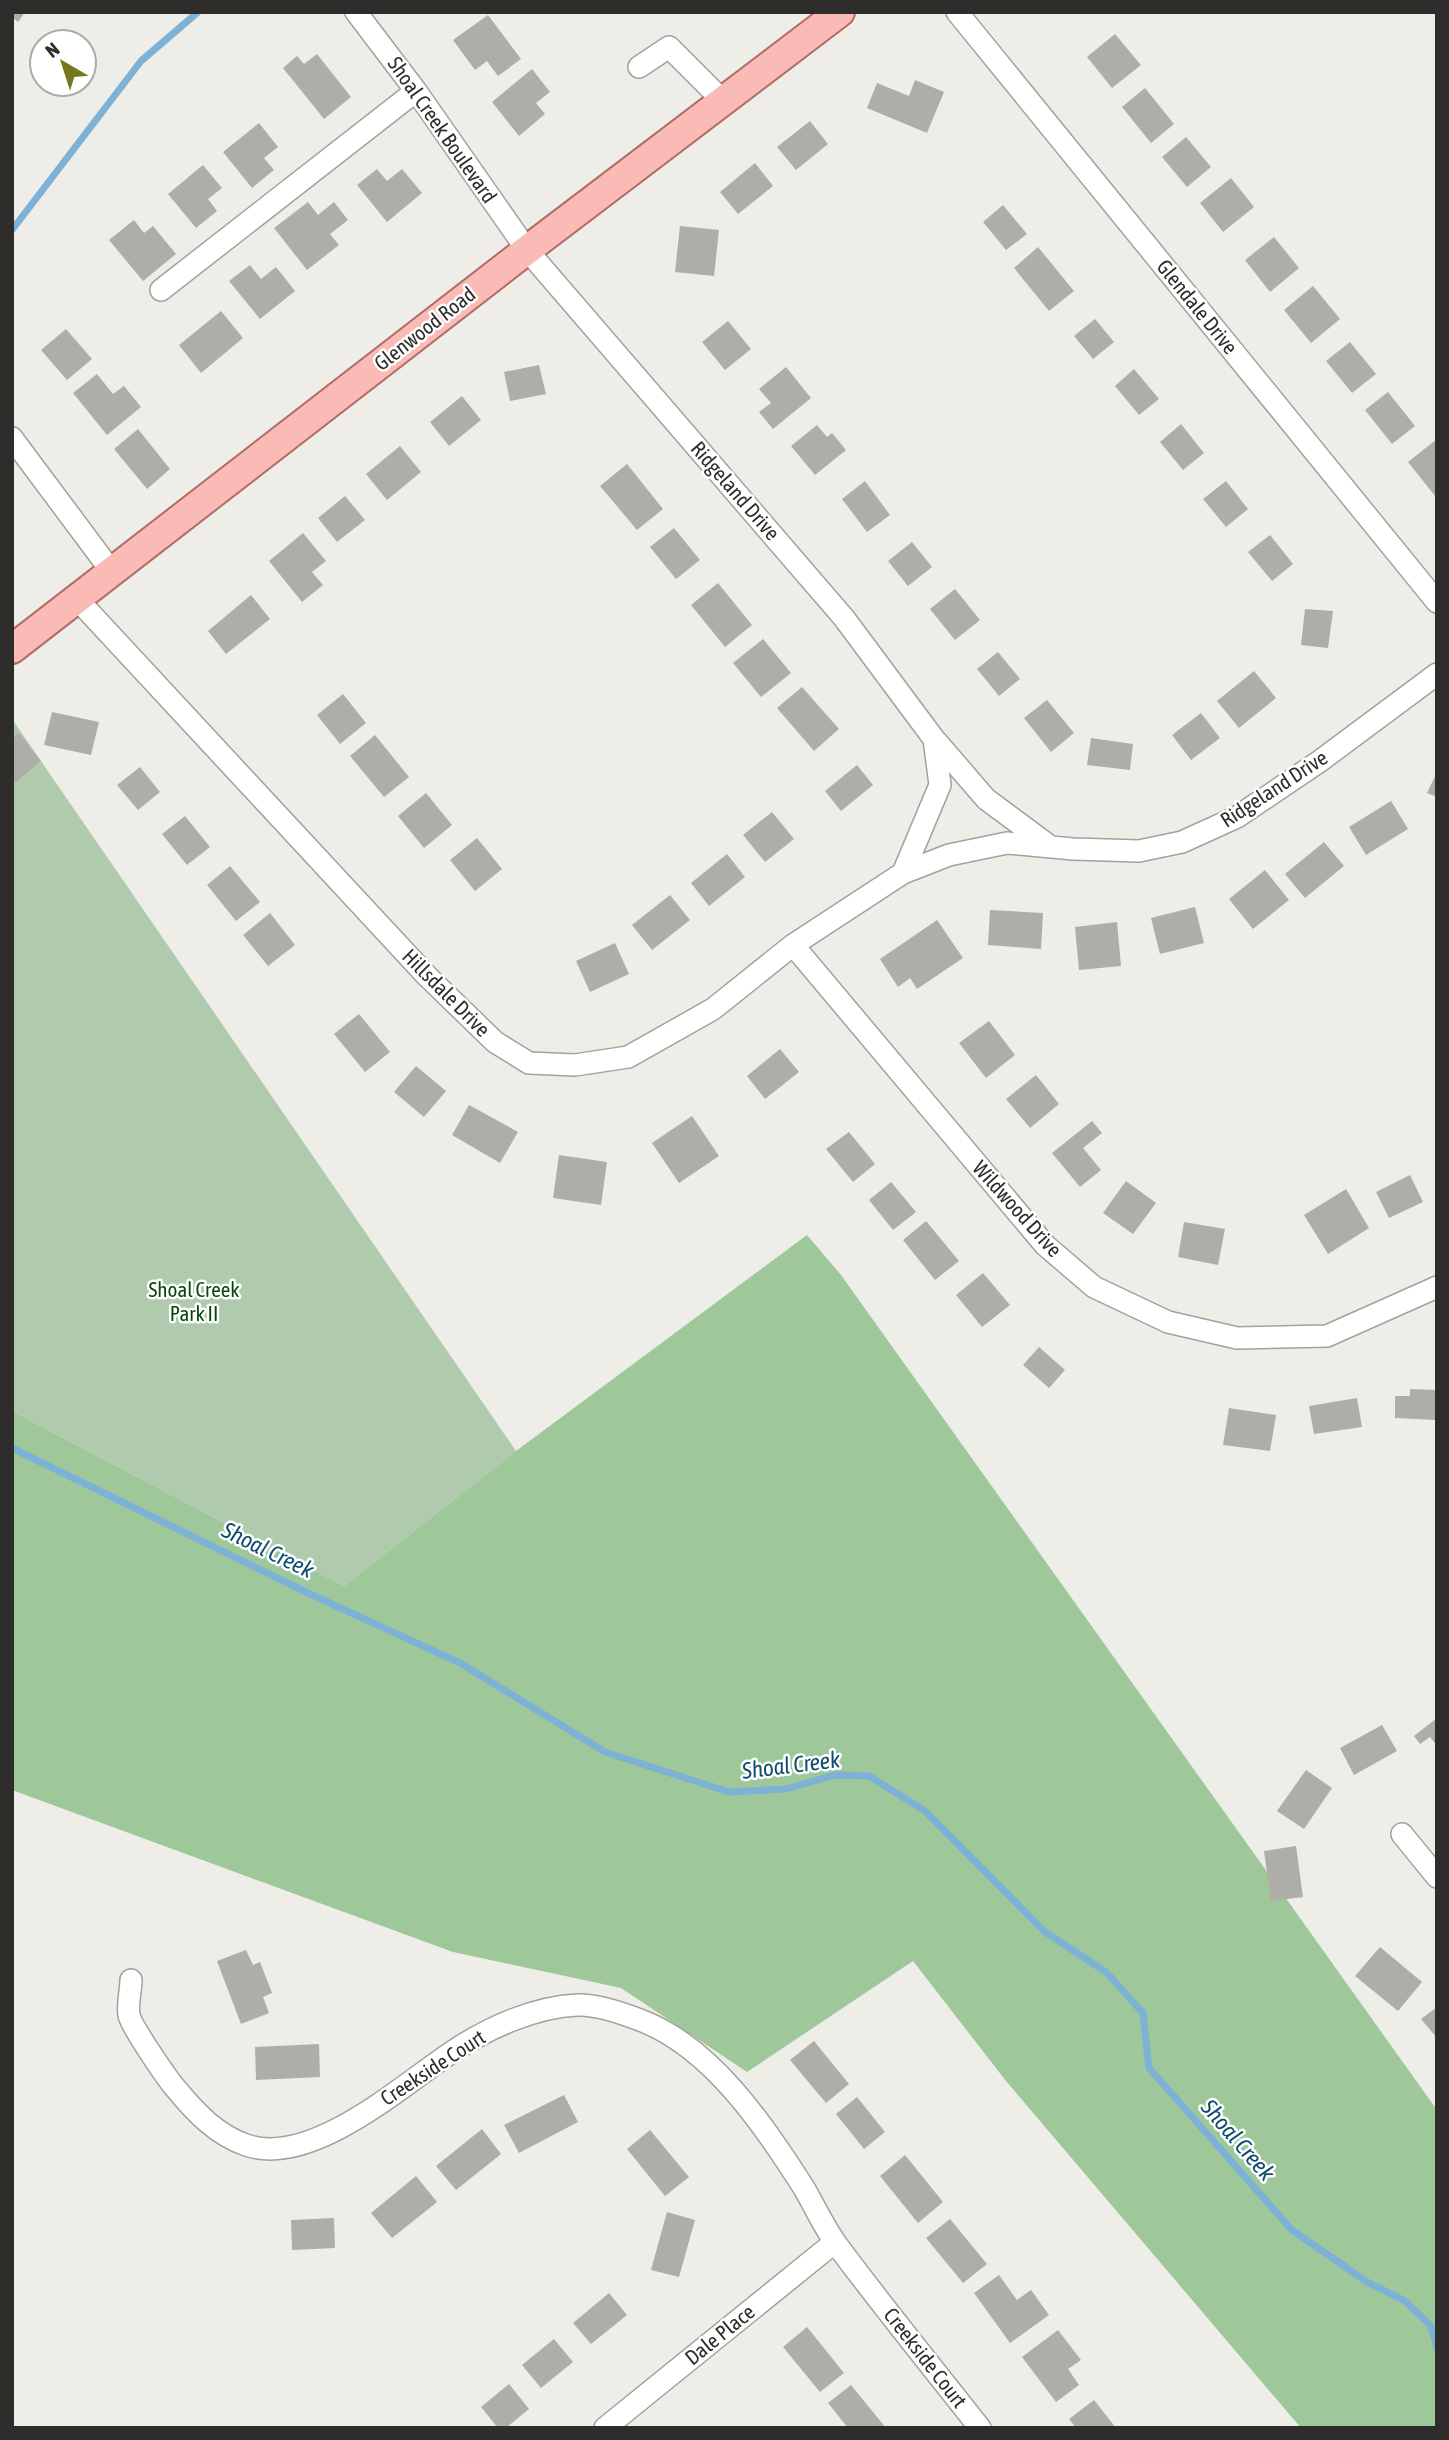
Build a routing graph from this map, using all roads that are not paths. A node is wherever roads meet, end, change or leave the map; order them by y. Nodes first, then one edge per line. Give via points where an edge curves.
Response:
1 (356, 12) edge
2 (841, 12) edge
3 (957, 12) edge
4 (639, 67) dead end
5 (416, 91) junction
6 (723, 101) junction
7 (527, 250) junction
8 (161, 290) dead end
9 (12, 438) edge
10 (113, 572) junction
11 (77, 599) junction
12 (1437, 602) edge
13 (12, 649) edge
14 (1437, 674) edge
15 (934, 739) junction
16 (1048, 845) junction
17 (903, 873) junction
18 (793, 945) junction
19 (1437, 1287) edge
20 (1402, 1834) dead end
21 (1437, 1877) edge
22 (131, 1980) dead end
23 (835, 2242) junction
24 (606, 2428) edge
25 (979, 2428) edge

1 - 5 street, Shoal Creek Boulevard
2 - 6 main road, Glenwood Road
3 - 12 street, Glendale Drive
4 - 6 street via 669,47
5 - 7 street, Shoal Creek Boulevard
5 - 8 street
6 - 7 main road, Glenwood Road
7 - 10 main road, Glenwood Road
7 - 15 street, Ridgeland Drive via 844,618
9 - 10 street
10 - 11 main road, Glenwood Road
11 - 13 main road, Glenwood Road
11 - 18 street, Hillsdale Drive via 427,976 495,1042 529,1063 575,1065 628,1057 713,1009
14 - 16 street, Ridgeland Drive via 1237,817 1182,842 1139,851
15 - 16 street, Ridgeland Drive via 986,799
15 - 17 street, Ridgeland Drive via 940,785
16 - 17 street, Ridgeland Drive via 1007,843 949,855
17 - 18 street, Hillsdale Drive
18 - 19 street, Wildwood Drive via 1045,1245 1094,1287 1168,1322 1237,1338 1327,1336
20 - 21 street
22 - 23 street, Creekside Court via 129,2017 171,2084 217,2131 247,2146 280,2148 313,2142 371,2109 455,2050 514,2020 579,2005 643,2021 673,2036 723,2079 803,2188
23 - 24 street, Dale Place
23 - 25 street, Creekside Court

